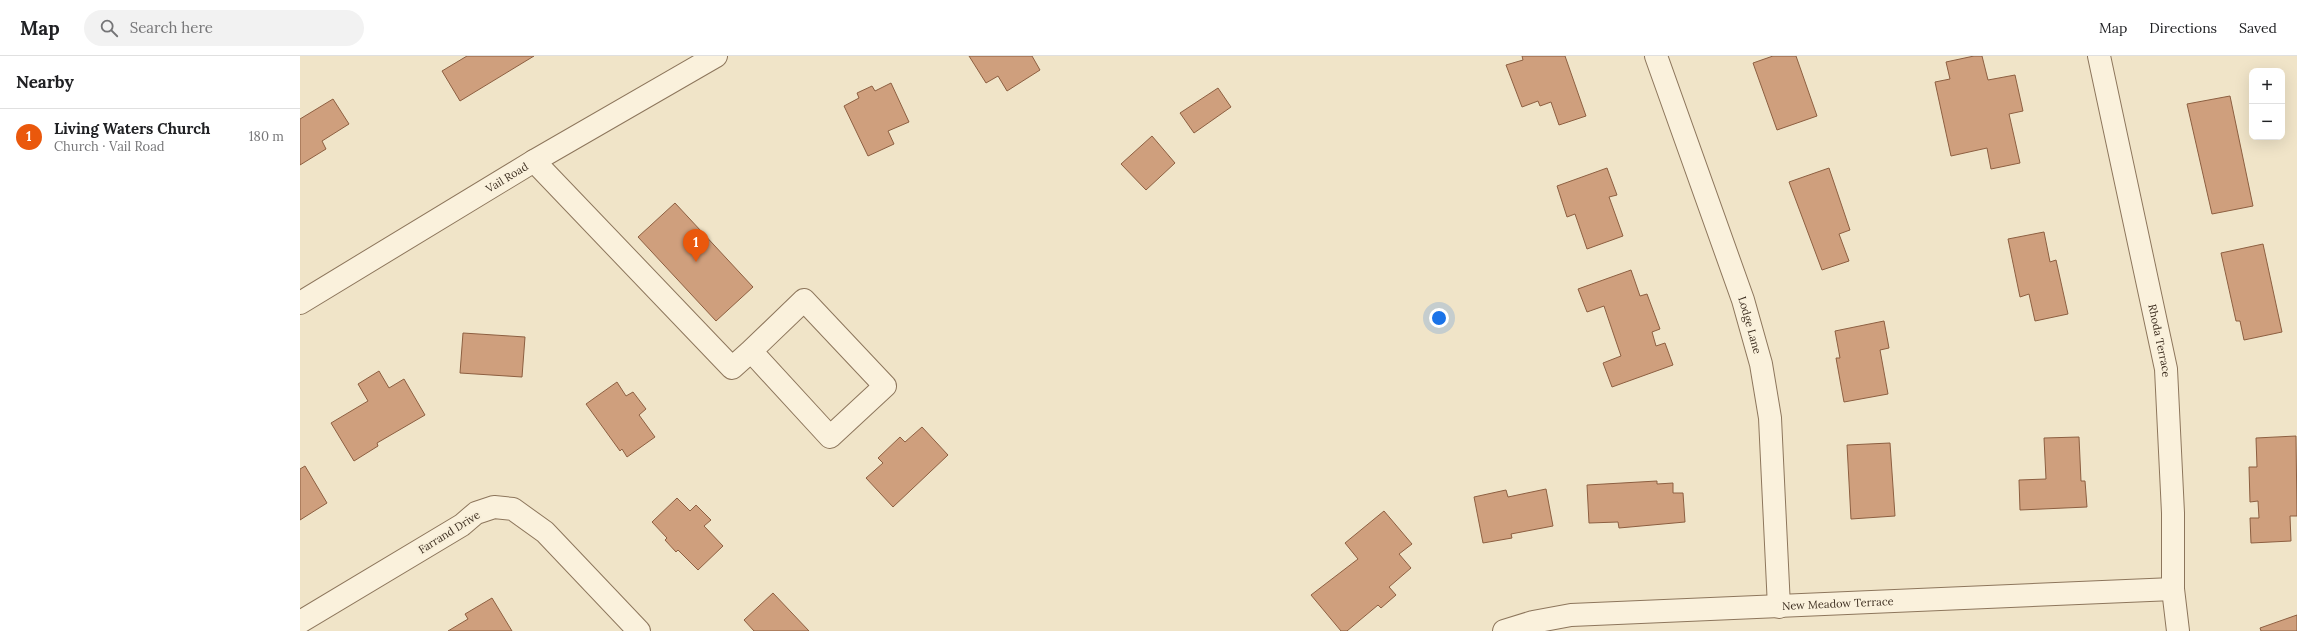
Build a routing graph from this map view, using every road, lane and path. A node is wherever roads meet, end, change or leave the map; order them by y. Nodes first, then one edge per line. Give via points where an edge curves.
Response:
1 (716, 56) edge
2 (1656, 56) edge
3 (2099, 56) edge
4 (534, 161) junction
5 (300, 303) edge
6 (751, 351) junction
7 (2173, 589) junction
8 (1779, 607) junction
9 (300, 622) edge
10 (639, 631) edge
11 (1504, 631) edge
12 (2178, 631) edge

1 - 4 street, Vail Road
2 - 8 street, Lodge Lane via 1744,300 1761,364 1770,418
3 - 7 street, Rhoda Terrace via 2166,369 2173,513
4 - 5 street, Vail Road
4 - 6 street via 732,368
6 - 6 street via 830,437 885,386 804,300
7 - 8 street, New Meadow Terrace
7 - 12 street, Rhoda Terrace
8 - 11 street, New Meadow Terrace via 1571,615 1533,622
9 - 10 street, Farrand Drive via 462,525 476,513 494,507 514,510 545,532

